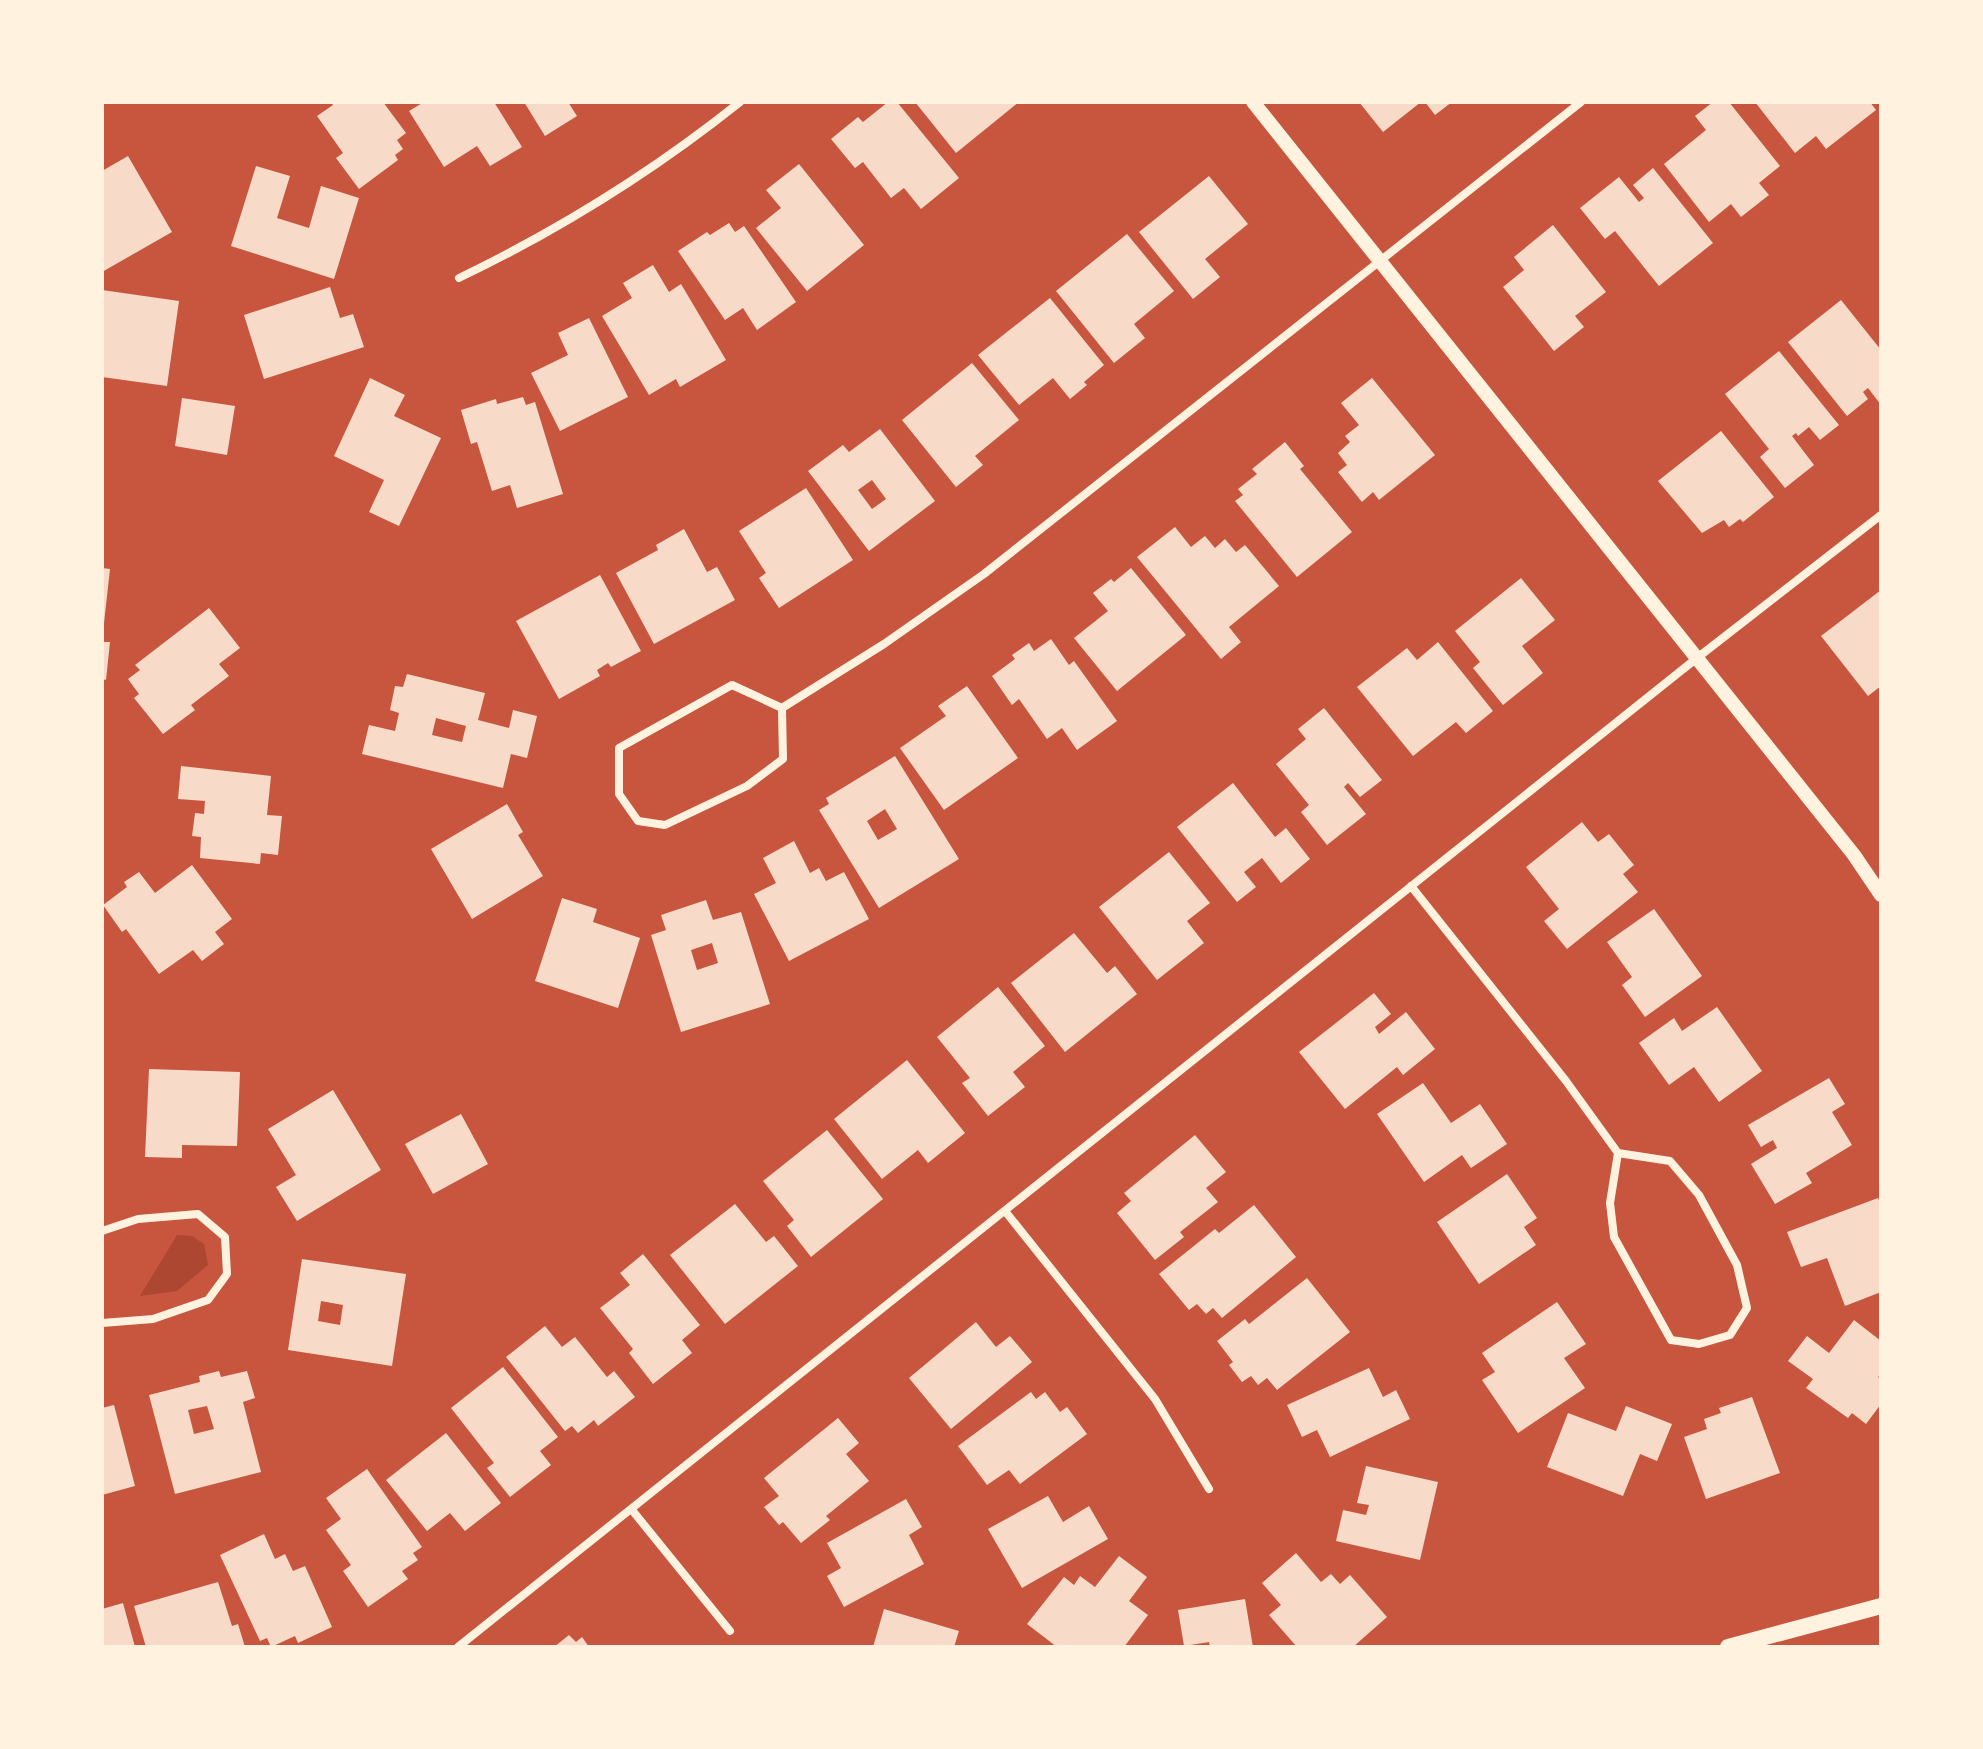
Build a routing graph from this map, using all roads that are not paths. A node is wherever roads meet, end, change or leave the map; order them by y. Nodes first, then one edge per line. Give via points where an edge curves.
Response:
1 (740, 102) edge
2 (1253, 102) edge
3 (1581, 102) edge
4 (1379, 260) junction
5 (459, 278) dead end
6 (1881, 515) edge
7 (1697, 658) junction
8 (782, 708) junction
9 (1411, 886) junction
10 (1881, 895) edge
11 (1618, 1153) junction
12 (1005, 1211) junction
13 (102, 1231) edge
14 (102, 1323) edge
15 (1209, 1489) dead end
16 (632, 1510) junction
17 (1881, 1606) edge
18 (730, 1631) dead end
19 (458, 1647) edge
20 (1728, 1647) edge

1 - 5 street via 599,204
2 - 4 street
3 - 4 street
4 - 7 street
4 - 8 street via 984,574
6 - 7 street
7 - 9 street
7 - 10 street
8 - 8 street via 732,685 619,748 619,794 638,821 665,825 747,786 783,759
9 - 11 street
9 - 12 street
11 - 11 street via 1610,1203 1614,1237 1671,1340 1699,1344 1730,1335 1747,1308 1737,1265 1699,1195 1670,1161
12 - 15 street via 1155,1399
12 - 16 street
13 - 14 street via 138,1219 198,1214 225,1237 227,1274 208,1300 153,1319
16 - 18 street
16 - 19 street
17 - 20 main road

